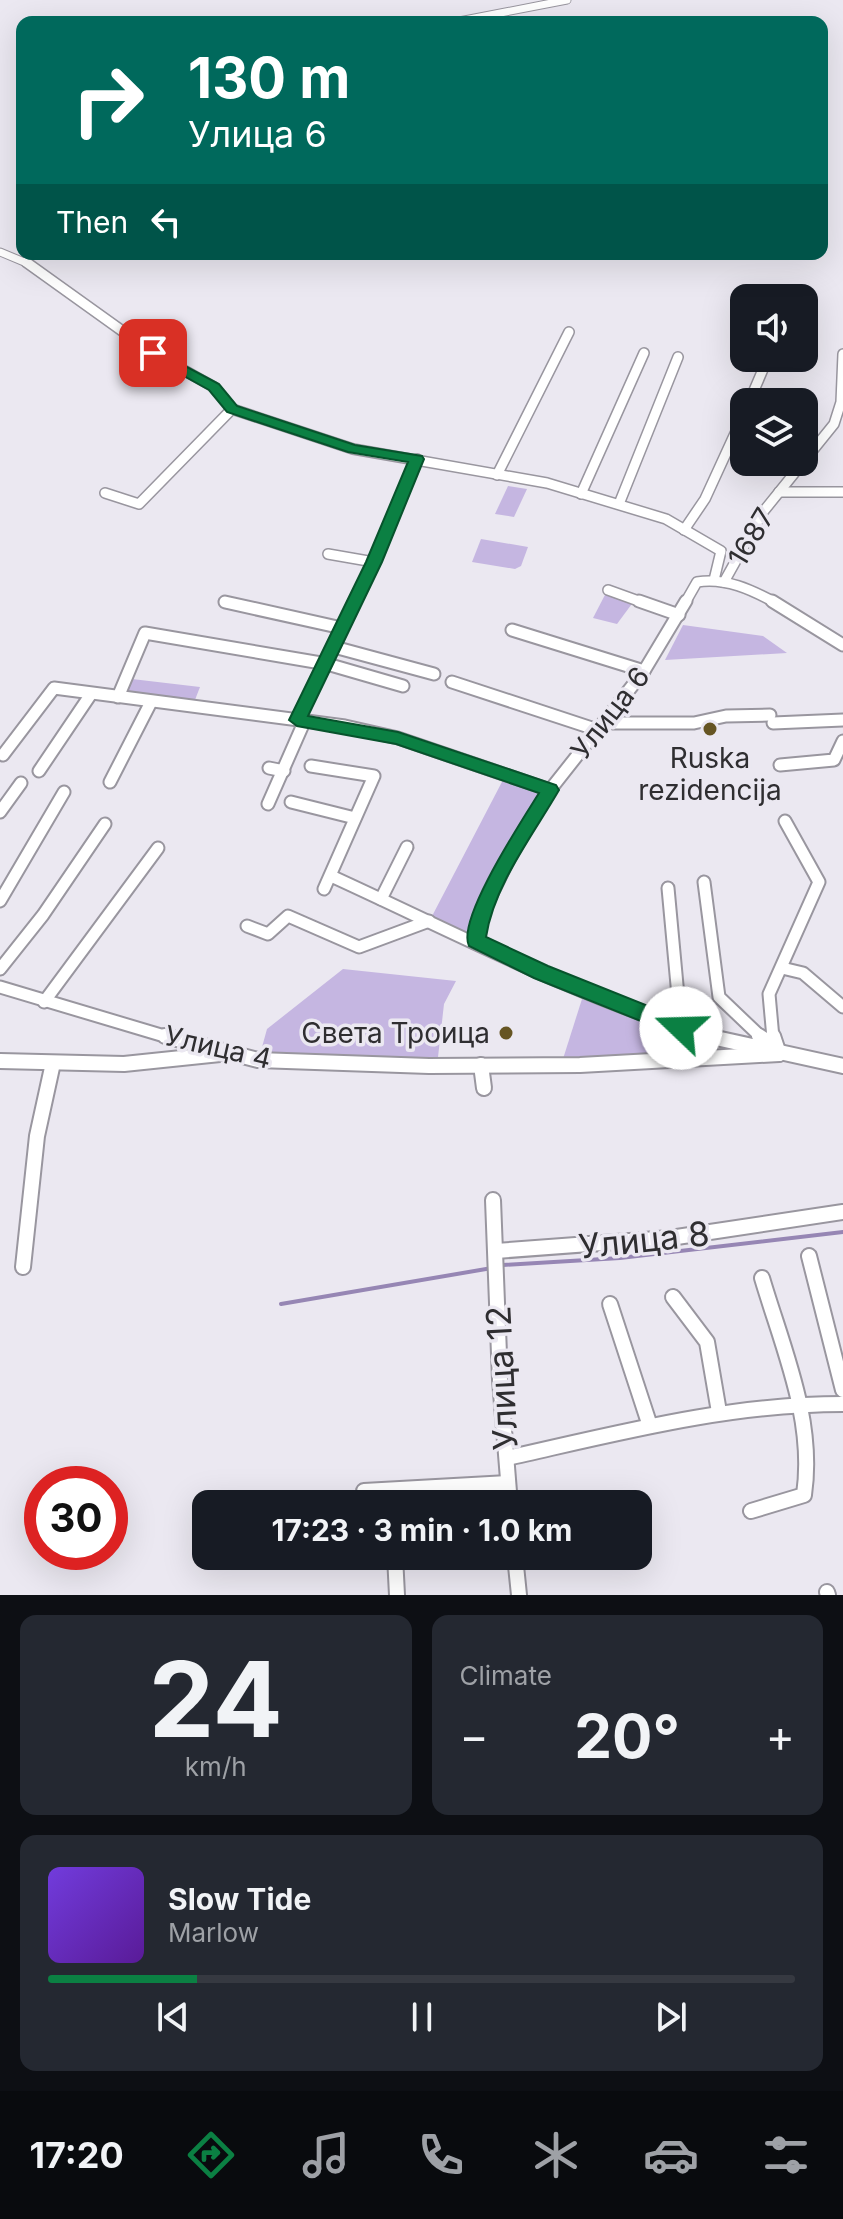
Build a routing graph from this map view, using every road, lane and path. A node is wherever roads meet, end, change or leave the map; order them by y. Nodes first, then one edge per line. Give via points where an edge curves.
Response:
1 (567, 0) edge
2 (485, 16) edge
3 (20, 260) edge
4 (569, 332) dead end
5 (644, 353) dead end
6 (678, 357) dead end
7 (842, 358) edge
8 (842, 388) edge
9 (232, 409) junction
10 (841, 415) edge
11 (828, 431) junction
12 (843, 433) edge
13 (730, 445) edge
14 (417, 459) junction
15 (497, 475) junction
16 (779, 492) junction
17 (843, 492) edge
18 (105, 493) dead end
19 (581, 494) junction
20 (619, 504) junction
21 (684, 530) junction
22 (328, 554) dead end
23 (374, 562) junction
24 (719, 581) junction
25 (608, 590) dead end
26 (225, 602) dead end
27 (679, 615) junction
28 (342, 628) junction
29 (512, 630) dead end
30 (843, 645) edge
31 (334, 647) junction
32 (327, 664) junction
33 (644, 671) junction
34 (434, 674) dead end
35 (452, 682) dead end
36 (403, 686) dead end
37 (91, 694) junction
38 (118, 697) junction
39 (151, 702) junction
40 (301, 720) junction
41 (843, 720) edge
42 (601, 727) junction
43 (843, 741) edge
44 (3, 755) dead end
45 (780, 765) dead end
46 (311, 766) dead end
47 (269, 768) dead end
48 (39, 771) dead end
49 (284, 771) junction
50 (110, 782) dead end
51 (21, 783) dead end
52 (550, 790) junction
53 (64, 792) dead end
54 (291, 802) dead end
55 (268, 804) dead end
56 (0, 812) edge
57 (355, 818) junction
58 (785, 821) dead end
59 (105, 824) dead end
60 (407, 847) dead end
61 (158, 848) dead end
62 (331, 876) junction
63 (704, 882) dead end
64 (668, 888) dead end
65 (324, 889) dead end
66 (381, 899) junction
67 (0, 901) edge
68 (429, 921) junction
69 (247, 926) dead end
70 (476, 940) junction
71 (782, 968) junction
72 (0, 969) edge
73 (0, 987) edge
74 (44, 1002) junction
75 (843, 1007) edge
76 (681, 1028) junction
77 (776, 1050) junction
78 (224, 1053) junction
79 (0, 1061) edge
80 (53, 1063) junction
81 (481, 1065) junction
82 (843, 1066) edge
83 (484, 1088) dead end
84 (493, 1200) dead end
85 (843, 1212) edge
86 (496, 1251) junction
87 (809, 1256) dead end
88 (23, 1267) dead end
89 (762, 1278) dead end
90 (673, 1297) dead end
91 (610, 1304) dead end
92 (843, 1390) edge
93 (797, 1402) junction
94 (843, 1404) edge
95 (719, 1412) junction
96 (650, 1426) junction
97 (507, 1458) junction
98 (508, 1483) junction
99 (382, 1490) edge
100 (509, 1490) edge
101 (751, 1511) dead end
102 (396, 1570) edge
103 (516, 1570) edge
104 (397, 1595) edge
105 (519, 1595) edge

1 - 2 street
3 - 9 street via 153,353 214,387
4 - 15 street
5 - 19 street
6 - 20 street
7 - 8 street, 1687
8 - 10 street, 1687
9 - 14 street via 353,449
9 - 18 street via 139,504
10 - 11 street, 1687
11 - 12 street
11 - 16 street, 1687
13 - 21 street
14 - 15 street
14 - 23 street
15 - 19 street
16 - 17 street, 1687
16 - 24 street, 1687
19 - 20 street
20 - 21 street
21 - 24 street via 721,551
22 - 23 street
23 - 28 street
24 - 27 street, Улица 6 via 697,582
24 - 30 street via 760,595
25 - 27 street
26 - 28 street
27 - 33 street, Улица 6
28 - 31 street
29 - 33 street
31 - 32 street
31 - 34 street
32 - 36 street
32 - 38 street via 145,633
32 - 40 street
33 - 42 street, Улица 6
35 - 42 street
37 - 38 street
37 - 44 street via 54,688
37 - 48 street
38 - 39 street
39 - 40 street
39 - 50 street
40 - 49 street
40 - 52 street via 398,738
41 - 42 street via 726,716 694,723
42 - 52 street, Улица 6
43 - 45 street via 834,760
46 - 57 street via 374,776
47 - 49 street
49 - 55 street
51 - 56 street
52 - 70 street, Улица 6 via 510,857 479,920
53 - 67 street
54 - 57 street
57 - 62 street
58 - 71 street via 814,864 819,882
59 - 72 street
60 - 66 street
61 - 74 street
62 - 65 street
62 - 66 street
63 - 77 street via 719,997
64 - 76 street
66 - 68 street
68 - 69 street via 359,947 288,916 268,934
68 - 70 street
70 - 76 street
71 - 75 street via 803,973
71 - 77 street via 769,994
73 - 74 street, Улица 4
74 - 78 street, Улица 4
76 - 77 street
77 - 81 street, Улица 4 via 580,1065
77 - 82 street
78 - 80 street via 124,1064
78 - 81 street, Улица 4 via 308,1063
79 - 80 street
80 - 88 street via 37,1136
81 - 83 street
84 - 86 street
85 - 86 street, Улица 8 via 570,1249
86 - 97 street, Улица 12
87 - 92 street
89 - 93 street
90 - 95 street via 707,1342
91 - 96 street
93 - 94 street
93 - 95 street
93 - 101 street via 809,1461 804,1495
95 - 96 street
96 - 97 street
97 - 98 street, Улица 12
98 - 99 street
98 - 100 street, Улица 12
102 - 104 street
103 - 105 street

